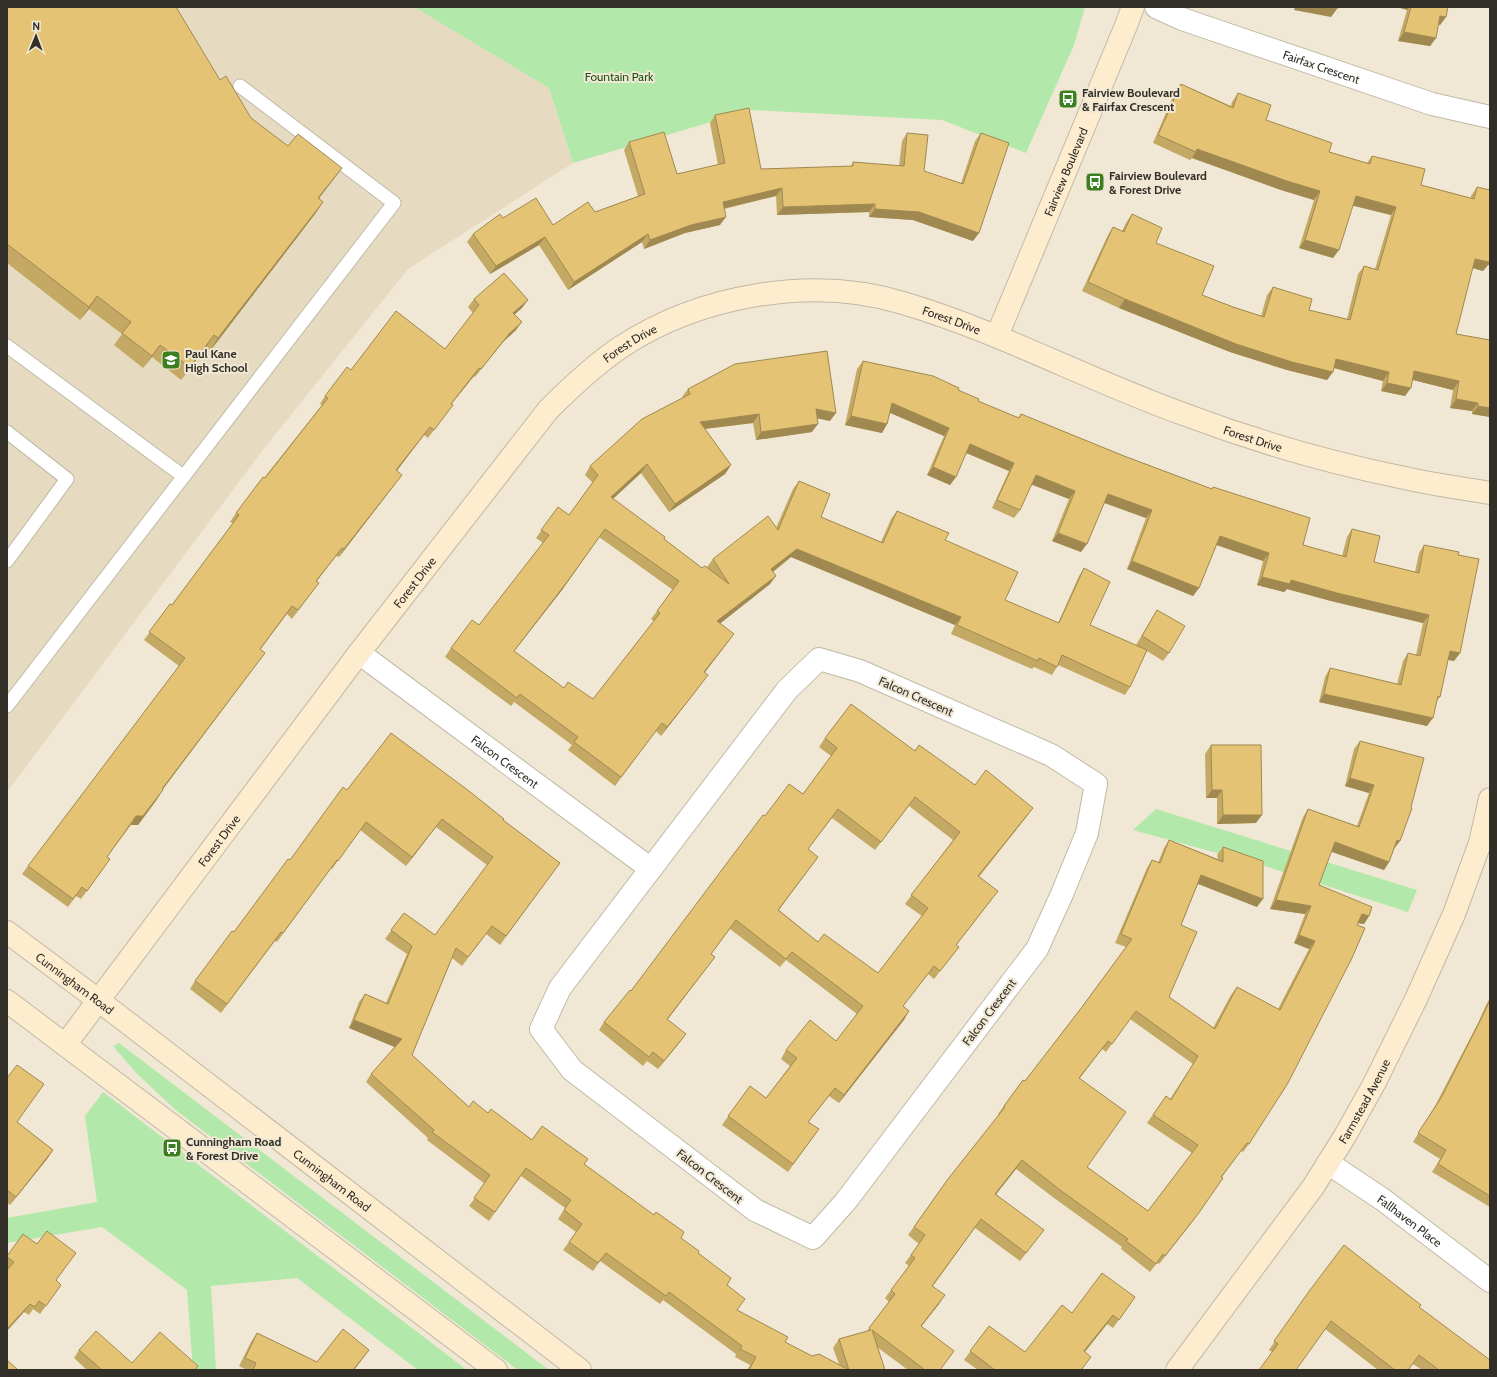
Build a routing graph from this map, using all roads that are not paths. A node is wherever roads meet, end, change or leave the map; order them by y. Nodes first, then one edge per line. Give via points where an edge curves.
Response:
1 (1133, 7) edge
2 (1156, 7) edge
3 (240, 86) dead end
4 (1490, 117) edge
5 (996, 336) junction
6 (7, 346) edge
7 (7, 432) edge
8 (182, 476) junction
9 (1490, 493) edge
10 (7, 561) edge
11 (359, 653) junction
12 (7, 706) edge
13 (1490, 799) edge
14 (1485, 844) edge
15 (651, 869) junction
16 (7, 932) edge
17 (98, 1000) junction
18 (7, 1001) edge
19 (65, 1045) junction
20 (1328, 1163) junction
21 (1490, 1281) edge
22 (496, 1370) edge
23 (580, 1370) edge
24 (1177, 1370) edge

1 - 5 street, Fairview Boulevard
2 - 4 street, Fairfax Crescent via 1182,19 1432,104
3 - 8 lane via 394,202
5 - 9 street, Forest Drive via 1114,388 1259,440 1400,477
5 - 11 street, Forest Drive via 902,302 829,291 755,295 718,303 650,330 595,366 548,410
6 - 8 lane
7 - 10 lane via 67,479
8 - 12 lane
11 - 15 street, Falcon Crescent
11 - 17 street, Forest Drive
13 - 14 street, Farmstead Avenue
14 - 20 street, Farmstead Avenue via 1416,999 1375,1082
15 - 15 street, Falcon Crescent via 560,988 541,1029 572,1070 755,1210 813,1238 846,1201 1037,948 1086,833 1096,784 1051,755 860,671 819,659 787,690
16 - 17 street, Cunningham Road
17 - 19 street, Forest Drive
17 - 23 street, Cunningham Road
18 - 19 street
19 - 22 street
20 - 21 street, Fallhaven Place via 1382,1199
20 - 24 street, Farmstead Avenue via 1313,1187

